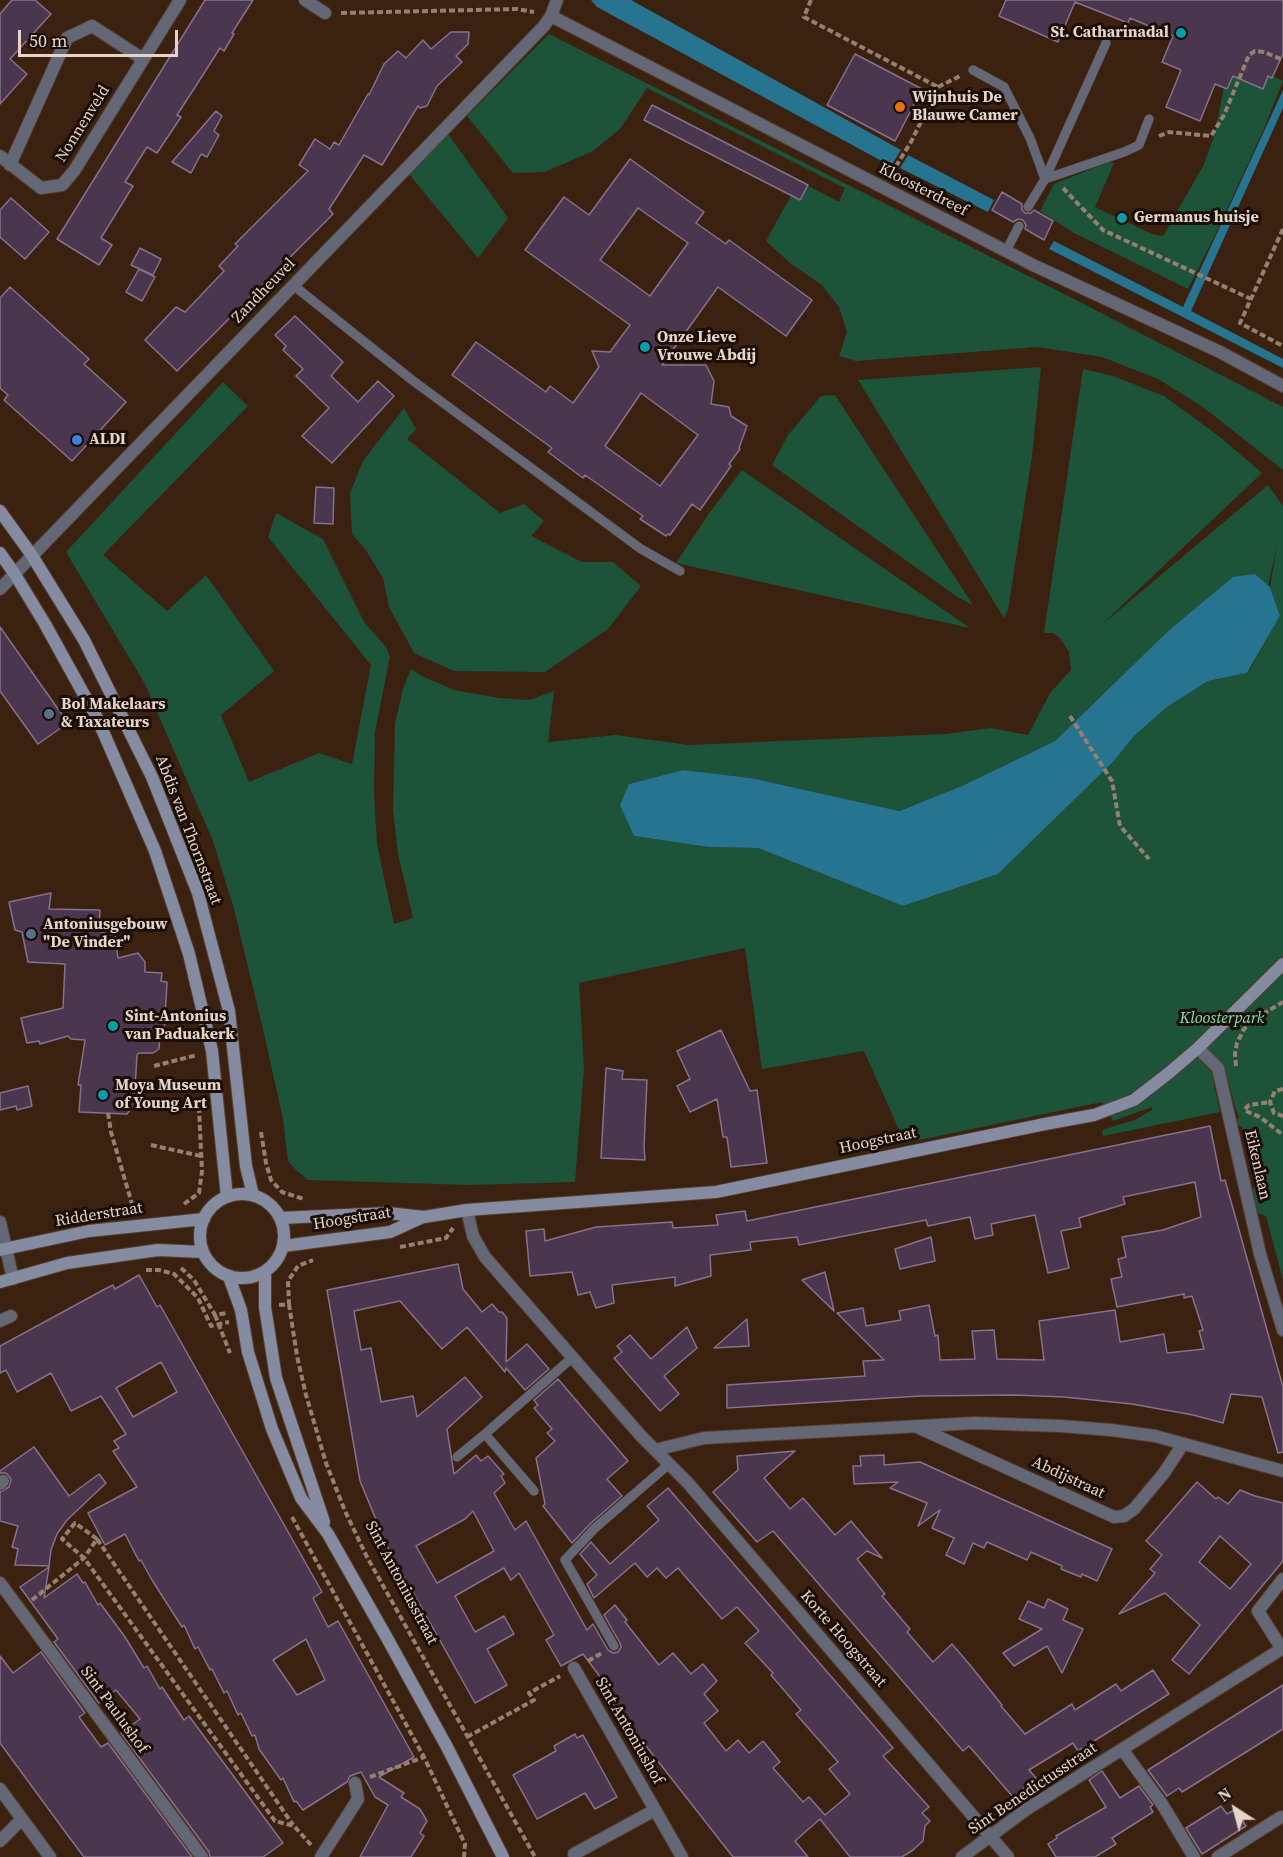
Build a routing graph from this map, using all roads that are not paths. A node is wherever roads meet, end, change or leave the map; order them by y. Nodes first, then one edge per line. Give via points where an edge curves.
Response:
1 (180, 0) edge
2 (304, 0) edge
3 (557, 0) edge
4 (325, 13) road end
5 (551, 16) junction
6 (1106, 43) dead end
7 (143, 59) junction
8 (973, 70) road end
9 (1149, 119) dead end
10 (0, 156) edge
11 (10, 165) junction
12 (1048, 178) junction
13 (1028, 207) dead end
14 (1019, 225) dead end
15 (1006, 251) junction
16 (292, 285) junction
17 (1283, 386) edge
18 (0, 511) edge
19 (0, 554) edge
20 (31, 555) junction
21 (680, 571) dead end
22 (14, 573) junction
23 (0, 589) edge
24 (1283, 964) edge
25 (1198, 1048) junction
26 (253, 1195) junction
27 (227, 1197) junction
28 (466, 1210) junction
29 (424, 1217) junction
30 (280, 1218) junction
31 (204, 1219) junction
32 (0, 1222) edge
33 (283, 1246) junction
34 (3, 1249) edge
35 (203, 1252) junction
36 (265, 1271) junction
37 (230, 1276) junction
38 (13, 1279) junction
39 (0, 1282) edge
40 (1283, 1330) edge
41 (573, 1357) junction
42 (914, 1426) junction
43 (485, 1434) junction
44 (1183, 1444) junction
45 (655, 1450) junction
46 (457, 1457) dead end
47 (669, 1464) junction
48 (1283, 1471) edge
49 (534, 1491) dead end
50 (328, 1534) junction
51 (1283, 1579) edge
52 (0, 1583) edge
53 (614, 1646) road end
54 (1282, 1648) edge
55 (574, 1668) road end
56 (1122, 1749) junction
57 (355, 1783) road end
58 (0, 1789) edge
59 (655, 1810) junction
60 (1281, 1817) dead end
61 (22, 1819) junction
62 (990, 1836) junction
63 (0, 1841) edge
64 (574, 1854) dead end
65 (50, 1857) edge
66 (202, 1857) edge
67 (321, 1857) edge
68 (503, 1857) edge
69 (682, 1857) edge
70 (962, 1857) edge
71 (1008, 1857) edge
72 (1194, 1857) edge
73 (1218, 1857) edge

1 - 7 street, Nonnenveld
2 - 4 street
3 - 5 street, Zandheuvel
5 - 15 street, Kloosterdreef
5 - 16 street, Zandheuvel
6 - 12 lane
7 - 11 street, Nonnenveld via 62,185 41,188
7 - 11 street via 92,26 67,38
8 - 12 lane via 1004,87
9 - 12 lane via 1139,145
10 - 11 street, Nonnenveld
12 - 13 lane
14 - 15 lane
15 - 17 street, Kloosterdreef
16 - 20 street, Zandheuvel
16 - 21 lane via 421,387 641,549
18 - 20 main road, Abdis van Thornstraat
19 - 22 main road
20 - 22 street, Zandheuvel
20 - 26 main road, Abdis van Thornstraat via 84,640 152,777 198,893 230,1011 246,1166
22 - 23 street, Zandheuvel
22 - 27 main road via 98,720 155,851 189,954 208,1030
24 - 25 main road, Hoogstraat
25 - 28 main road, Hoogstraat via 1134,1100 1094,1115 716,1192
25 - 40 street, Eikenlaan via 1218,1068 1260,1254
26 - 27 main road
26 - 30 main road via 269,1203
27 - 31 main road via 210,1209
28 - 29 main road, Hoogstraat
28 - 41 street, Korte Hoogstraat via 473,1236 485,1257
29 - 30 main road, Hoogstraat via 388,1213
29 - 33 main road, Hoogstraat via 390,1232
30 - 33 main road
31 - 34 main road, Ridderstraat via 89,1231
31 - 35 main road via 200,1229
32 - 34 street
33 - 36 main road
34 - 38 street
35 - 37 main road via 209,1263
35 - 38 main road via 158,1250 67,1263
36 - 37 main road via 254,1277
36 - 50 main road via 265,1307 276,1378
37 - 50 main road via 272,1429 301,1498
38 - 39 main road
41 - 43 lane
41 - 45 street, Korte Hoogstraat
42 - 44 street, Abdijstraat via 1061,1426 1155,1436
42 - 44 street, Abdijstraat via 1114,1517 1134,1509
42 - 45 street, Abdijstraat via 704,1438
43 - 46 lane
43 - 49 lane
44 - 48 street, Abdijstraat
45 - 47 street, Korte Hoogstraat
47 - 53 lane via 595,1528 565,1560
47 - 62 street, Korte Hoogstraat
50 - 68 main road via 447,1747
51 - 54 street, Sint Benedictusstraat via 1258,1611
52 - 66 street, Sint Paulushof
54 - 56 street, Sint Benedictusstraat
55 - 59 street, Sint Antoniushof
56 - 62 street, Sint Benedictusstraat
56 - 72 street, Sint Benedictusstraat
57 - 67 street via 358,1799
58 - 61 street
59 - 64 street, Sint Antoniushof
59 - 69 street, Sint Antoniushof
60 - 73 street
61 - 63 street
61 - 65 street
62 - 70 street, Sint Benedictusstraat
62 - 71 street, Korte Hoogstraat

